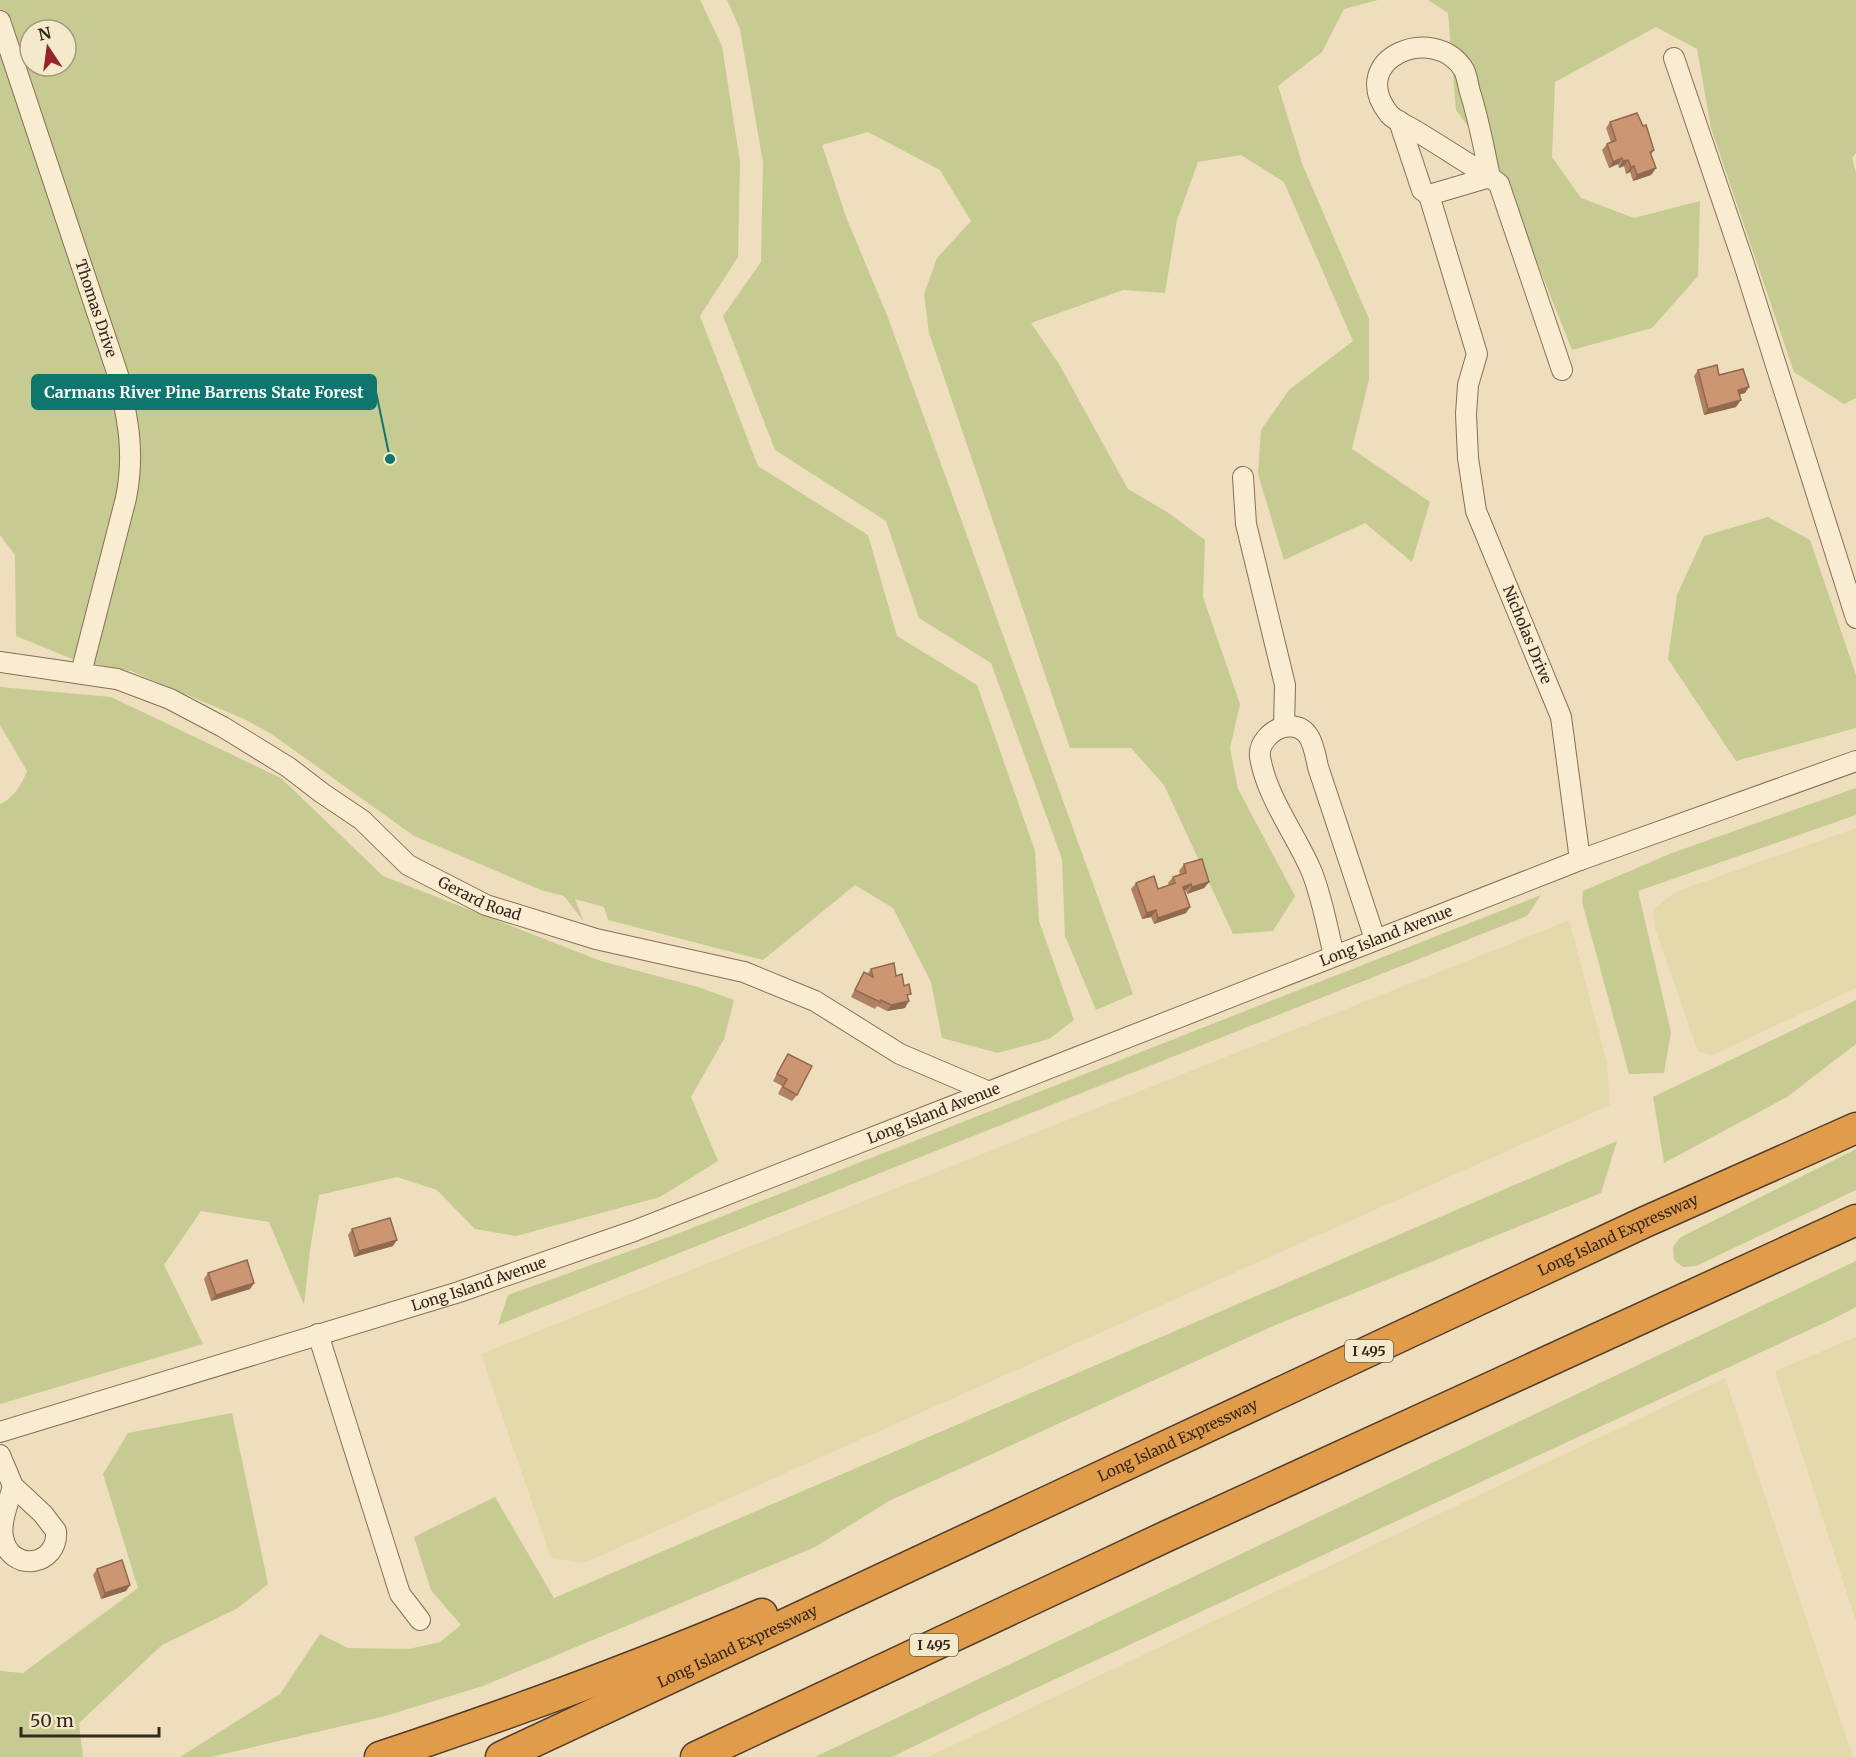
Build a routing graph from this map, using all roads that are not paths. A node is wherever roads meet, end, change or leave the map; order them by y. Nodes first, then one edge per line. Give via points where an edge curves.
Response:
1 (0, 21) edge
2 (1674, 58) dead end
3 (1399, 121) junction
4 (1490, 177) junction
5 (1429, 195) junction
6 (1562, 370) dead end
7 (1243, 477) dead end
8 (1856, 618) edge
9 (0, 662) edge
10 (81, 673) junction
11 (1284, 727) junction
12 (1856, 761) edge
13 (1580, 860) junction
14 (1375, 939) junction
15 (1334, 955) junction
16 (987, 1091) junction
17 (1856, 1119) edge
18 (1856, 1128) edge
19 (1814, 1148) junction
20 (1856, 1220) edge
21 (1856, 1234) edge
22 (1680, 1301) junction
23 (318, 1334) junction
24 (0, 1432) edge
25 (0, 1455) edge
26 (13, 1486) dead end
27 (927, 1559) junction
28 (420, 1620) dead end
29 (698, 1756) edge
30 (380, 1757) edge
31 (501, 1757) edge

1 - 10 street, Thomas Drive via 118,375 129,426 130,477 126,498
2 - 8 street
3 - 4 street
3 - 4 street via 1390,116 1379,97 1378,76 1386,60 1405,50 1431,47 1450,56 1464,70
3 - 5 street, Nicholas Drive via 1422,190
4 - 5 street
4 - 6 street via 1499,184
5 - 13 street, Nicholas Drive via 1477,354 1468,385 1466,414 1476,511 1561,717
7 - 11 street via 1246,524 1285,685
9 - 10 street, Gerard Road
10 - 16 street, Gerard Road via 117,679 170,699 223,727 363,819 408,865 486,905 596,939 744,972 815,1001 900,1054
11 - 14 street via 1306,732 1312,740
11 - 15 street via 1266,738 1260,756 1271,792 1312,872
12 - 13 street, Long Island Avenue
13 - 14 street, Long Island Avenue
14 - 15 street, Long Island Avenue
15 - 16 street, Long Island Avenue
16 - 23 street, Long Island Avenue via 603,1242 459,1292
17 - 19 highway
18 - 19 highway, Long Island Expressway / I 495
19 - 27 highway, Long Island Expressway / I 495 via 1645,1222
20 - 22 highway, I 495
21 - 22 highway
22 - 29 highway, I 495
23 - 24 street, Long Island Avenue
23 - 28 street via 400,1594
25 - 26 street
27 - 30 highway via 776,1608 608,1676
27 - 31 highway, Long Island Expressway / I 495

